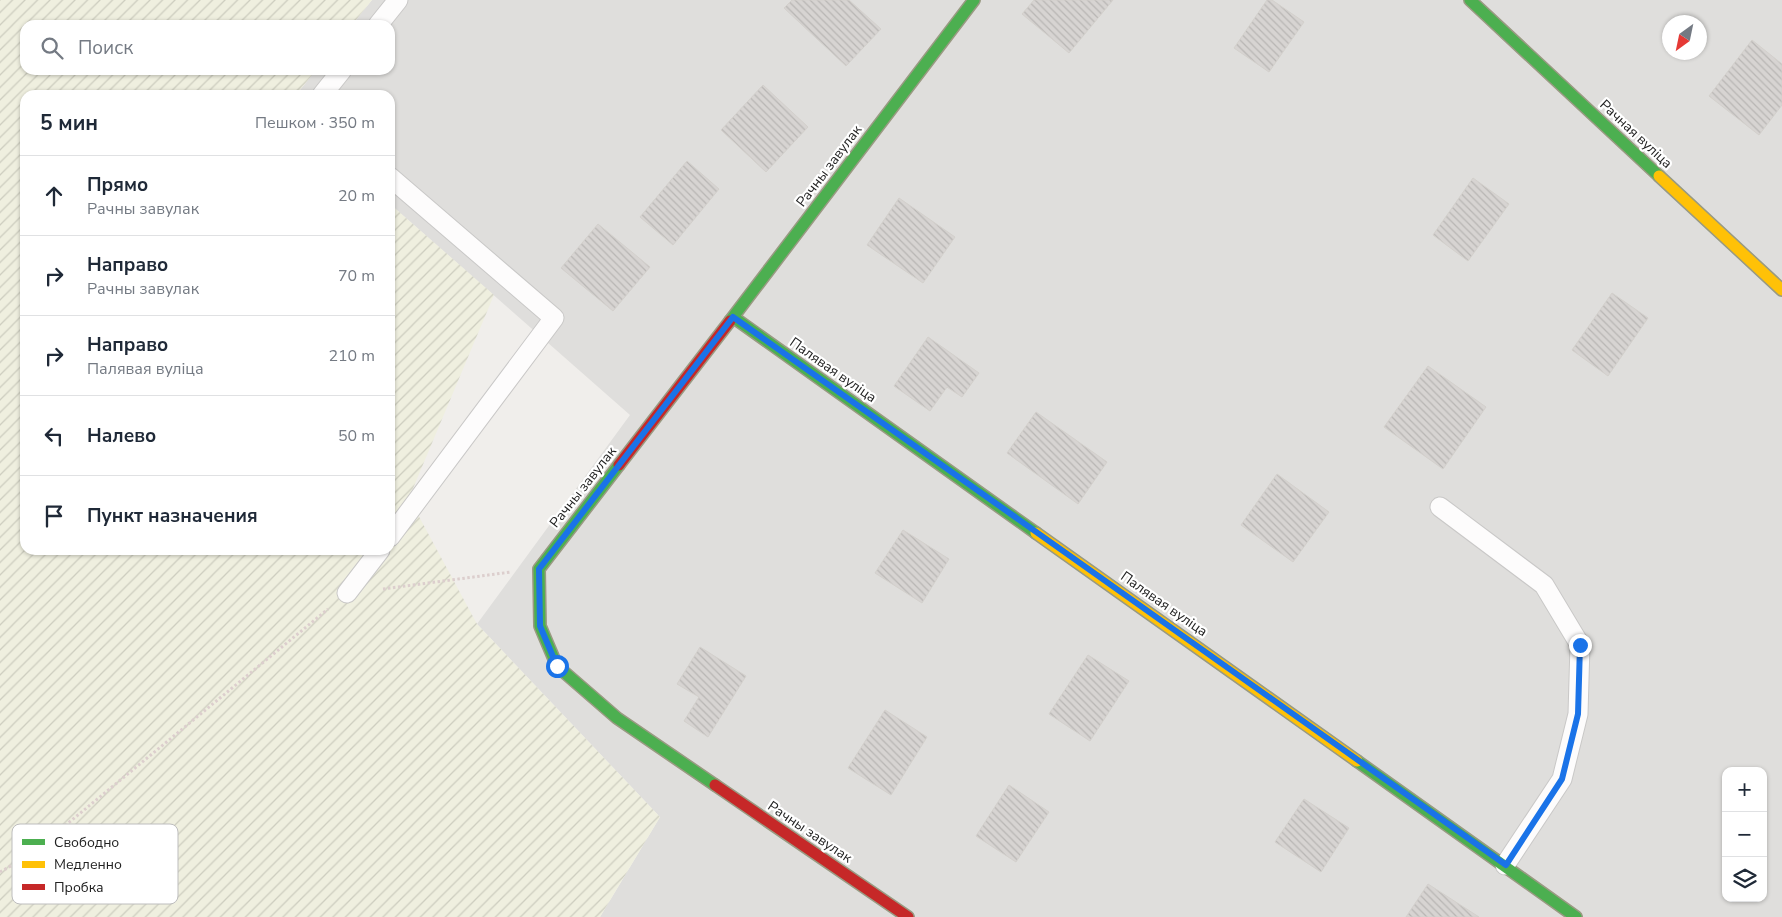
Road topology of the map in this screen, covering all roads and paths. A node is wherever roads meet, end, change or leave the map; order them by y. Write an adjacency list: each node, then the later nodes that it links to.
1 (398, 0): 4 (lane)
2 (974, 0): 9 (street, Рачны завулак)
3 (1470, 0): 8 (street, Рачная вуліца)
4 (382, 20)
5 (338, 75): 6 (lane)
6 (326, 90)
7 (395, 181): 11 (lane)
8 (1782, 290)
9 (733, 317): 13 (street, Рачны завулак); 17 (street, Палявая вуліца)
10 (1440, 507): 17 (lane)
11 (395, 530)
12 (376, 555): 14 (lane)
13 (539, 569): 14 (path); 19 (street, Рачны завулак)
14 (348, 594): 15 (path)
15 (67, 824)
16 (12, 865): 18 (path)
17 (1506, 865): 20 (street, Палявая вуліца)
18 (0, 872)
19 (908, 917)
20 (1576, 917)

